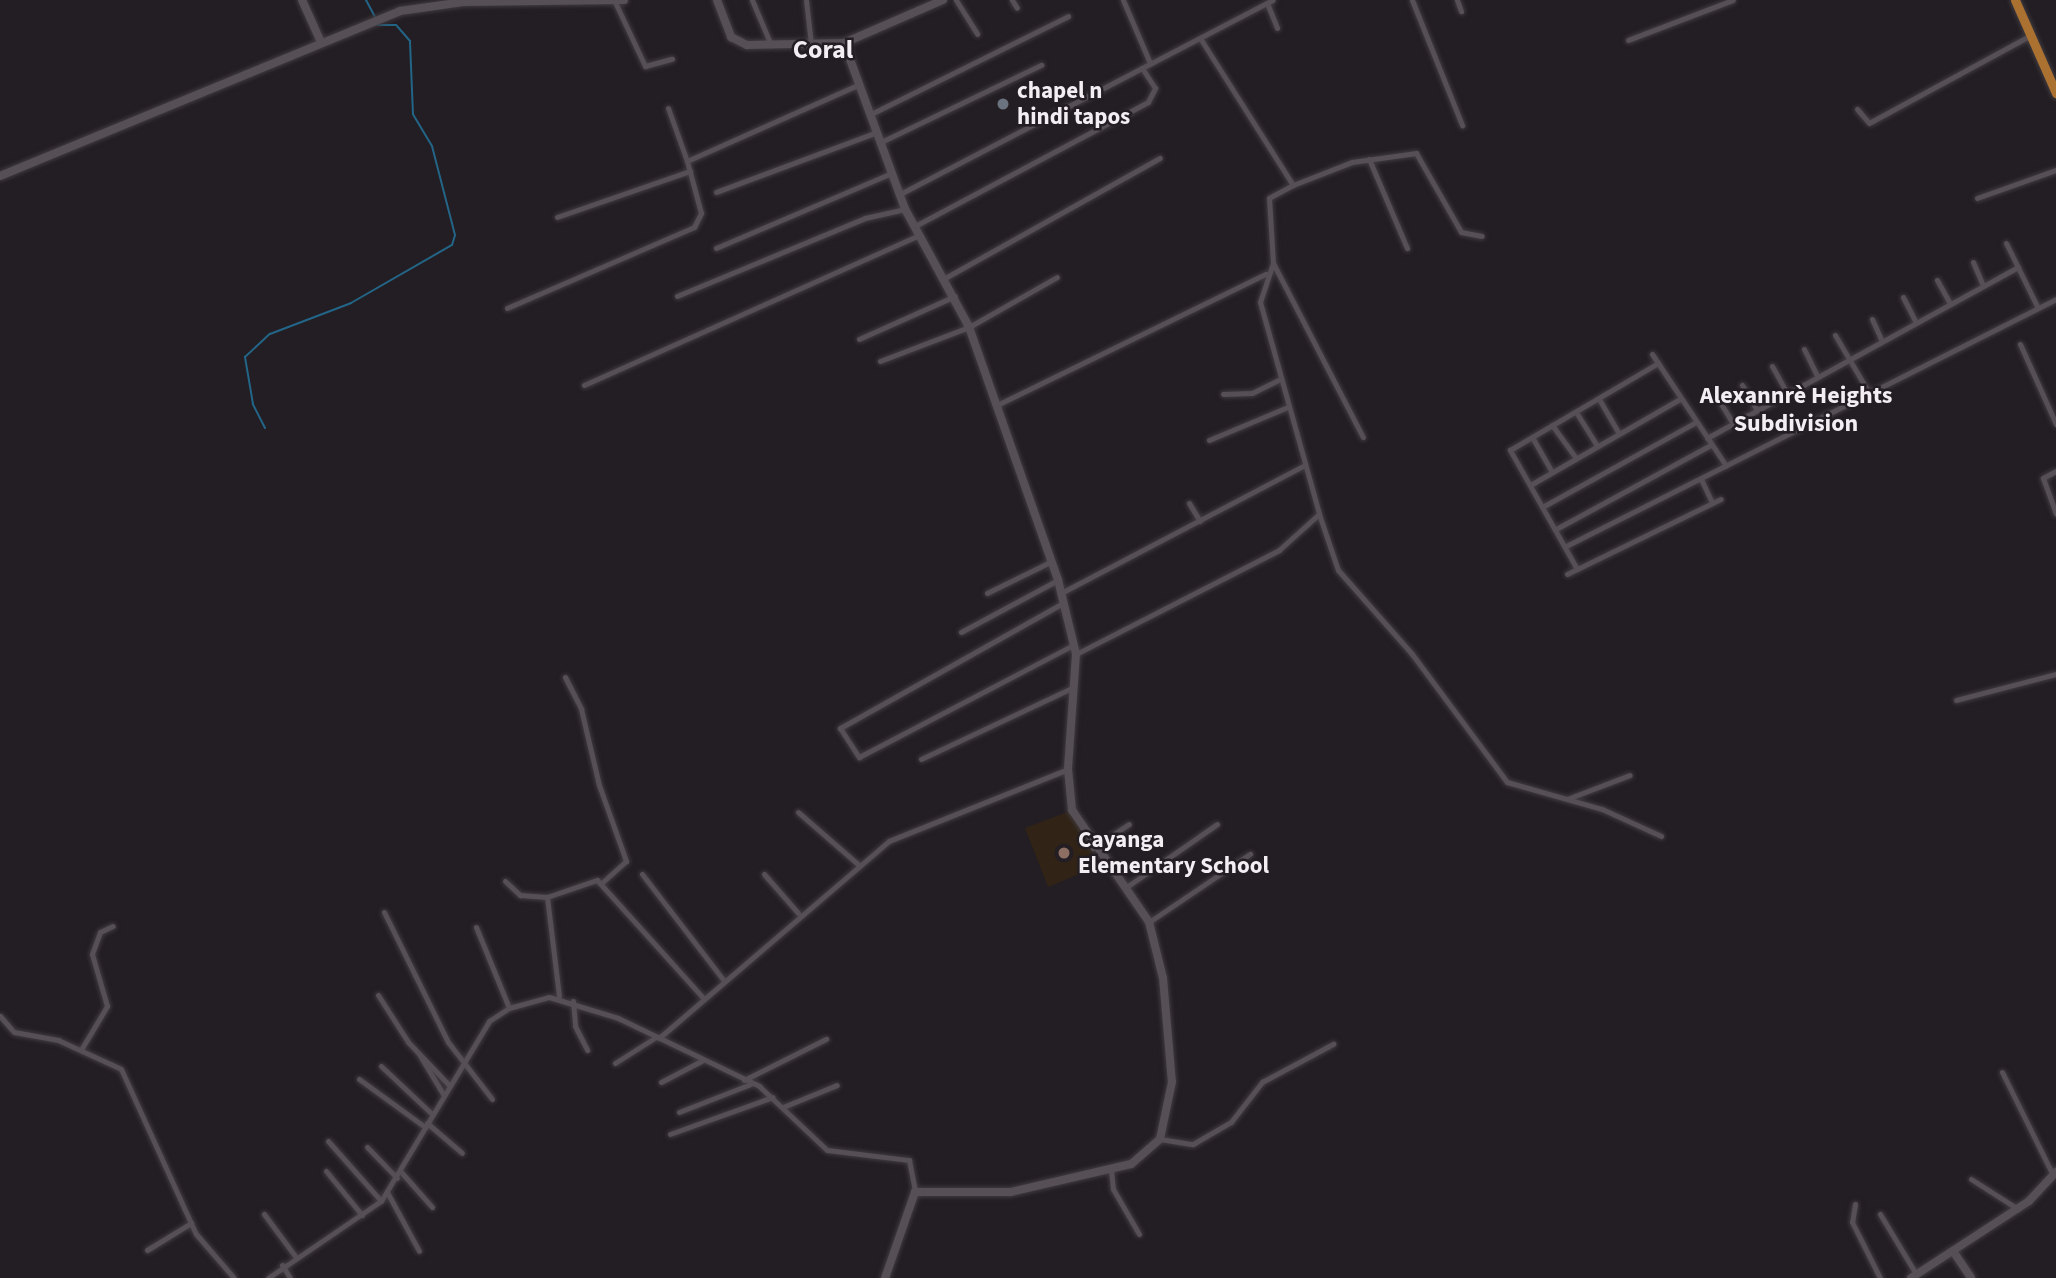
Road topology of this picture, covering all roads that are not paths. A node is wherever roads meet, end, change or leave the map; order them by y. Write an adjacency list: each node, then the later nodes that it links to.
1 (302, 0): 23 (street)
2 (717, 0): 26 (street)
3 (752, 0): 26 (street)
4 (806, 0): 25 (street)
5 (943, 0): 24 (street)
6 (956, 0): 19 (street)
7 (1012, 0): 15 (street)
8 (1123, 0): 28 (street)
9 (1412, 0): 36 (street)
10 (1457, 0): 16 (street)
11 (1733, 0): 22 (street)
12 (2015, 0): 20 (main road)
13 (619, 1): 23 (street); 27 (street)
14 (1270, 1): 18 (street); 21 (street)
15 (1017, 8)
16 (1461, 11)
17 (1068, 16): 35 (street)
18 (1277, 28)
19 (977, 34)
20 (2031, 36): 32 (main road); 34 (street)
21 (1200, 38): 28 (street); 46 (street)
22 (1628, 40)
23 (321, 42): 45 (street)
24 (844, 43): 25 (street); 31 (street)
25 (811, 44): 26 (street)
26 (771, 45)
27 (672, 59)
28 (1150, 63): 30 (street)
29 (1041, 65): 38 (street)
30 (1142, 68): 48 (street); 52 (street)
31 (860, 84): 35 (street); 41 (street)
32 (2056, 93)
33 (668, 108): 41 (street)
34 (1857, 109)
35 (871, 114): 37 (street)
36 (1462, 125)
37 (877, 131): 38 (street); 47 (street)
38 (881, 142): 44 (street)
39 (1160, 158): 63 (street)
40 (1370, 159): 46 (street); 54 (street); 57 (street)
41 (687, 161): 43 (street)
42 (2056, 170): 49 (street)
43 (690, 171): 51 (street); 71 (street)
44 (892, 173): 48 (street); 56 (street)
45 (0, 176)
46 (1293, 186): 59 (street)
47 (716, 192)
48 (900, 194): 50 (street)
49 (1978, 198)
50 (905, 209): 52 (street); 66 (street)
51 (558, 217)
52 (915, 226): 53 (street)
53 (920, 235): 63 (street); 88 (street)
54 (1482, 236)
55 (2006, 243): 60 (street)
56 (716, 248)
57 (1407, 248)
58 (1973, 262): 65 (street)
59 (1273, 263): 61 (street); 106 (street)
60 (2018, 267): 65 (street); 72 (street)
61 (1266, 274): 87 (street); 96 (street)
62 (1057, 277): 75 (street)
63 (945, 278): 67 (street)
64 (1937, 280): 70 (street)
65 (1983, 285): 70 (street)
66 (677, 296)
67 (955, 296): 75 (street); 77 (street)
68 (1903, 297): 74 (street)
69 (2056, 299): 72 (street)
70 (1950, 303): 74 (street)
71 (507, 308)
72 (2038, 308): 91 (street)
73 (1872, 318): 78 (street)
74 (1915, 321): 78 (street)
75 (969, 327): 83 (street); 96 (street)
76 (1835, 335): 82 (street)
77 (859, 339)
78 (1881, 339): 82 (street)
79 (2020, 344): 102 (street)
80 (1804, 349): 86 (street)
81 (1652, 354): 84 (street)
82 (1848, 356): 86 (street); 91 (street)
83 (880, 362)
84 (1658, 363): 94 (street); 95 (street)
85 (1773, 366): 90 (street)
86 (1816, 374): 90 (street)
87 (1279, 380): 92 (street); 97 (street)
88 (584, 385)
89 (1742, 385): 98 (street)
90 (1786, 391): 98 (street)
91 (1869, 393): 113 (street)
92 (1223, 394)
93 (1717, 397): 101 (street)
94 (1599, 399): 99 (street); 104 (street)
95 (1680, 399): 100 (street); 104 (street)
96 (999, 404): 127 (street)
97 (1288, 407): 108 (street); 112 (street)
98 (1756, 408): 101 (street)
99 (1576, 412): 103 (street); 110 (street)
100 (1696, 422): 107 (street); 121 (street)
101 (1732, 422): 107 (street)
102 (2056, 424)
103 (1552, 425): 105 (street); 111 (street)
104 (1619, 433): 110 (street)
105 (1532, 437): 115 (street); 117 (street)
106 (1363, 438)
107 (1707, 438): 109 (street)
108 (1209, 440)
109 (1711, 445): 113 (street); 125 (street)
110 (1597, 446): 111 (street)
111 (1576, 458): 115 (street)
112 (1303, 466): 122 (street); 124 (street)
113 (1726, 466): 116 (street)
114 (2056, 471): 123 (street)
115 (1552, 472): 117 (street)
116 (1701, 479): 120 (street); 126 (street)
117 (1532, 484): 121 (street)
118 (1721, 499): 120 (street)
119 (1189, 503): 124 (street)
120 (1712, 503): 128 (street)
121 (1544, 506): 125 (street)
122 (1319, 514): 135 (street); 143 (street)
123 (2056, 514)
124 (1199, 521): 132 (street)
125 (1556, 529): 126 (street)
126 (1566, 546): 128 (street)
127 (1052, 561): 130 (street); 131 (street)
128 (1577, 569): 129 (street)
129 (1567, 574)
130 (1058, 580): 132 (street); 134 (street)
131 (986, 593)
132 (1060, 593): 133 (street)
133 (1062, 603): 135 (street); 135 (street)
134 (961, 632)
135 (1074, 649): 138 (street)
136 (2056, 674): 139 (street)
137 (565, 677): 154 (street)
138 (1077, 686): 140 (street); 141 (street)
139 (1956, 700)
140 (921, 758)
141 (1068, 769): 148 (street); 150 (street)
142 (1630, 775): 143 (street)
143 (1567, 799): 147 (street)
144 (798, 813): 150 (street)
145 (1129, 824): 148 (street)
146 (1217, 824): 155 (street)
147 (1661, 836)
148 (1093, 848): 155 (street)
149 (1250, 854): 159 (street)
150 (859, 865): 158 (street)
151 (642, 874): 162 (street)
152 (764, 874): 158 (street)
153 (505, 881): 156 (street)
154 (603, 882): 156 (street); 165 (street)
155 (1125, 888): 159 (street)
156 (547, 897): 164 (street)
157 (384, 912): 175 (street)
158 (798, 914): 162 (street)
159 (1149, 922): 194 (street)
160 (113, 926): 172 (street)
161 (476, 927): 167 (street)
162 (724, 981): 165 (street)
163 (378, 995): 174 (street)
164 (559, 996): 166 (street); 167 (street)
165 (704, 999): 169 (street)
166 (573, 1001): 169 (street); 173 (street)
167 (509, 1008): 175 (street)
168 (0, 1016): 172 (street)
169 (657, 1037): 176 (street); 177 (street)
170 (826, 1039): 181 (street)
171 (1333, 1044): 194 (street)
172 (82, 1048): 212 (street)
173 (587, 1050)
174 (419, 1054): 184 (street); 186 (street)
175 (463, 1057): 184 (street); 188 (street)
176 (703, 1060): 181 (street); 182 (street)
177 (615, 1063)
178 (381, 1066): 191 (street)
179 (2002, 1072): 200 (street)
180 (359, 1079): 192 (street)
181 (744, 1080): 183 (street)
182 (661, 1082)
183 (752, 1083): 187 (street); 190 (street)
184 (448, 1084): 186 (street)
185 (837, 1085): 189 (street)
186 (443, 1094): 191 (street)
187 (773, 1097): 189 (street); 193 (street)
188 (492, 1099)
189 (783, 1107): 204 (street)
190 (679, 1112)
191 (432, 1114): 192 (street)
192 (426, 1125): 197 (street); 201 (street)
193 (670, 1133)
194 (1160, 1139): 198 (street)
195 (328, 1141): 205 (street)
196 (367, 1147): 201 (street)
197 (462, 1153)
198 (1111, 1170): 204 (street); 213 (street)
199 (326, 1171): 211 (street)
200 (2054, 1174): 208 (street)
201 (399, 1175): 203 (street); 207 (street)
202 (1971, 1179): 208 (street)
203 (387, 1192): 205 (street); 215 (street)
204 (915, 1192): 224 (street)
205 (381, 1200): 211 (street)
206 (1855, 1205): 225 (street)
207 (432, 1207)
208 (2018, 1209): 216 (street)
209 (264, 1214): 217 (street)
210 (1880, 1214): 220 (street)
211 (362, 1215): 217 (street)
212 (191, 1223): 214 (street); 219 (street)
213 (1139, 1234)
214 (147, 1250)
215 (419, 1251)
216 (1953, 1251): 220 (street); 226 (street)
217 (295, 1256): 218 (street)
218 (282, 1265): 222 (street); 223 (street)
219 (232, 1276): 221 (street)
220 (1914, 1276)
221 (223, 1278)
222 (268, 1278)
223 (290, 1278)
224 (885, 1278)
225 (1880, 1278)
226 (1971, 1278)

